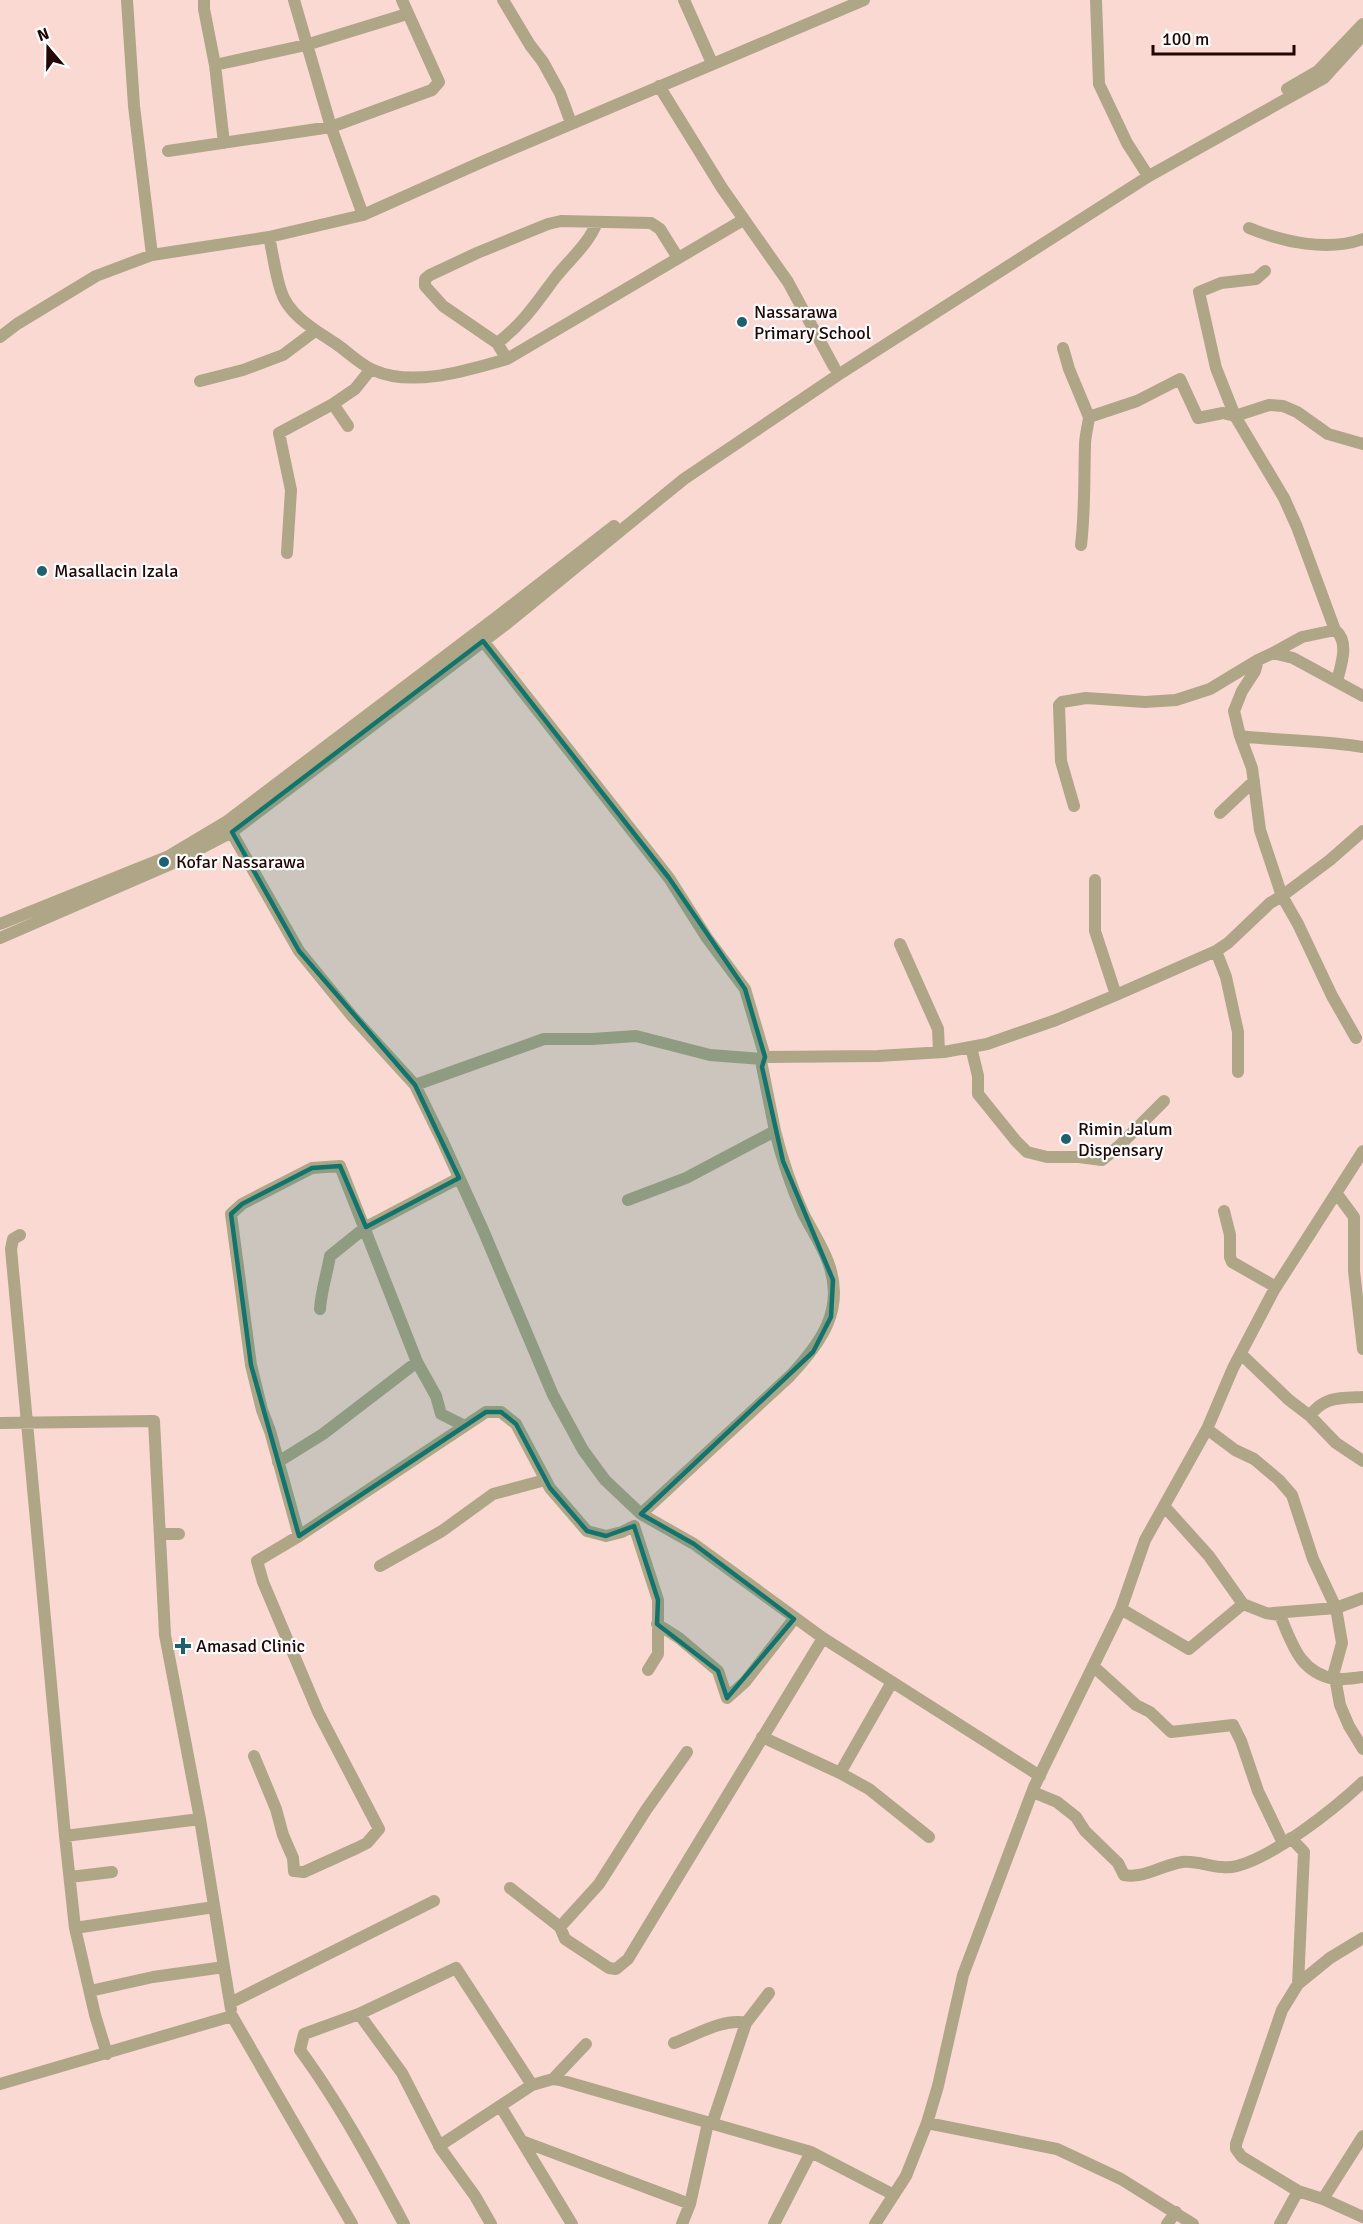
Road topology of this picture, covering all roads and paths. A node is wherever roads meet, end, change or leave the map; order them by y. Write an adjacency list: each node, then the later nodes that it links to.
1 (127, 0): 27 (street)
2 (204, 0): 14 (street)
3 (294, 0): 12 (street)
4 (402, 0): 9 (street)
5 (503, 0): 16 (street)
6 (684, 0): 13 (street)
7 (864, 0): 13 (street)
8 (1096, 0): 20 (street)
9 (407, 14): 12 (street); 17 (street)
10 (1363, 24): 20 (street)
11 (1363, 35): 46 (street)
12 (306, 45): 14 (street); 17 (street)
13 (712, 63): 15 (street)
14 (215, 65): 18 (street)
15 (659, 86): 16 (street); 22 (street)
16 (572, 123): 21 (street)
17 (331, 127): 18 (street); 21 (street)
18 (224, 143): 19 (street)
19 (168, 151)
20 (1145, 171): 35 (street)
21 (363, 215): 25 (street)
22 (743, 220): 28 (street); 35 (street)
23 (597, 222): 28 (street); 32 (street); 32 (street)
24 (1249, 228): 26 (street)
25 (269, 237): 27 (street); 30 (street)
26 (1363, 239)
27 (152, 255): 31 (street)
28 (678, 258): 34 (street)
29 (1265, 271): 39 (street)
30 (315, 331): 36 (street); 37 (street)
31 (0, 337)
32 (497, 343): 34 (street)
33 (1063, 348): 40 (street)
34 (507, 358): 36 (street)
35 (834, 368): 46 (street)
36 (371, 369): 38 (street)
37 (200, 381)
38 (333, 404): 41 (street); 44 (street)
39 (1235, 416): 40 (street); 42 (street); 45 (street)
40 (1089, 417): 43 (street)
41 (348, 426)
42 (1363, 444)
43 (1081, 545)
44 (287, 553)
45 (1335, 630): 47 (street); 49 (street)
46 (480, 637): 56 (street); 68 (street)
47 (1273, 653): 48 (street); 49 (street)
48 (1258, 660): 51 (street); 54 (street)
49 (1337, 681): 50 (street)
50 (1363, 696)
51 (1240, 736): 52 (street); 53 (street)
52 (1363, 747)
53 (1254, 781): 55 (street); 59 (street)
54 (1074, 806)
55 (1220, 813)
56 (229, 827): 60 (street); 61 (street); 70 (street)
57 (1363, 831): 59 (street)
58 (1095, 880): 64 (street)
59 (1282, 896): 63 (street); 65 (street)
60 (0, 924)
61 (0, 938)
62 (900, 944): 67 (street)
63 (1216, 951): 64 (street); 69 (street)
64 (1116, 995): 66 (street)
65 (1356, 1038)
66 (971, 1047): 67 (street); 71 (street)
67 (939, 1052): 68 (street)
68 (763, 1058): 70 (street); 72 (street)
69 (1238, 1072)
70 (415, 1085): 74 (street)
71 (1164, 1101)
72 (775, 1131): 76 (street); 95 (street)
73 (1363, 1151): 75 (street)
74 (459, 1178): 78 (street); 95 (street)
75 (1337, 1194): 80 (street); 82 (street)
76 (628, 1200)
77 (1224, 1211): 80 (street)
78 (366, 1227): 81 (street); 84 (street); 92 (street)
79 (20, 1235): 87 (street)
80 (1276, 1287): 83 (street)
81 (320, 1309)
82 (1363, 1348)
83 (1241, 1354): 86 (street); 90 (street)
84 (417, 1362): 89 (street); 92 (street)
85 (1363, 1397): 86 (street)
86 (1310, 1416): 91 (street)
87 (28, 1421): 88 (street); 96 (street); 122 (street)
88 (0, 1423)
89 (465, 1426): 93 (street); 98 (street)
90 (1207, 1429): 94 (street); 102 (street)
91 (1363, 1461)
92 (278, 1462): 98 (street)
93 (545, 1480): 99 (street); 106 (street)
94 (1164, 1506): 101 (street); 103 (street)
95 (641, 1514): 105 (street)
96 (160, 1534): 97 (street); 121 (street)
97 (179, 1534)
98 (299, 1536): 116 (street)
99 (380, 1566)
100 (1363, 1598): 102 (street)
101 (1243, 1604): 103 (street); 104 (street)
102 (1336, 1608): 104 (street); 111 (street)
103 (1121, 1609): 108 (street)
104 (1266, 1613): 111 (street)
105 (794, 1618): 106 (street); 107 (street)
106 (657, 1624): 109 (street)
107 (823, 1638): 112 (street); 113 (street)
108 (1094, 1666): 118 (street); 124 (street)
109 (648, 1670)
110 (1363, 1677): 111 (street)
111 (1335, 1679): 114 (street)
112 (892, 1682): 117 (street); 118 (street)
113 (762, 1737): 117 (street); 130 (street)
114 (1363, 1749)
115 (687, 1752): 130 (street)
116 (254, 1756)
117 (840, 1773): 123 (street)
118 (1040, 1776): 120 (street)
119 (1363, 1782): 124 (street)
120 (1033, 1792): 124 (street); 148 (street)
121 (200, 1819): 122 (street); 129 (street)
122 (65, 1836): 126 (street)
123 (929, 1837)
124 (1287, 1840): 134 (street)
125 (112, 1872): 126 (street)
126 (70, 1877): 131 (street)
127 (510, 1888): 130 (street)
128 (434, 1901): 137 (street)
129 (214, 1907): 131 (street); 133 (street)
130 (560, 1927)
131 (75, 1928): 135 (street)
132 (1363, 1938): 134 (street)
133 (224, 1967): 135 (street); 137 (street)
134 (1298, 1984): 153 (street)
135 (90, 1991): 142 (street)
136 (769, 1993): 139 (street)
137 (231, 2010): 142 (street); 159 (street)
138 (359, 2014): 145 (street); 151 (street); 160 (street)
139 (746, 2024): 140 (street); 147 (street)
140 (674, 2043)
141 (586, 2044): 143 (street)
142 (107, 2054): 144 (street)
143 (553, 2079): 145 (street); 147 (street)
144 (0, 2084)
145 (532, 2085): 146 (street)
146 (501, 2107): 150 (street); 151 (street)
147 (710, 2123): 152 (street); 156 (street)
148 (927, 2123): 154 (street); 157 (street)
149 (1363, 2136): 155 (street)
150 (522, 2141): 156 (street); 162 (street)
151 (439, 2146): 161 (street)
152 (811, 2152): 154 (street); 164 (street)
153 (1298, 2190): 155 (street); 168 (street)
154 (894, 2195): 165 (street)
155 (1323, 2199): 158 (street)
156 (690, 2204): 163 (street)
157 (1176, 2212): 166 (street); 167 (street)
158 (1363, 2217)
159 (352, 2224)
160 (404, 2224)
161 (490, 2224)
162 (572, 2224)
163 (682, 2224)
164 (774, 2224)
165 (875, 2224)
166 (1167, 2224)
167 (1193, 2224)
168 (1280, 2224)

